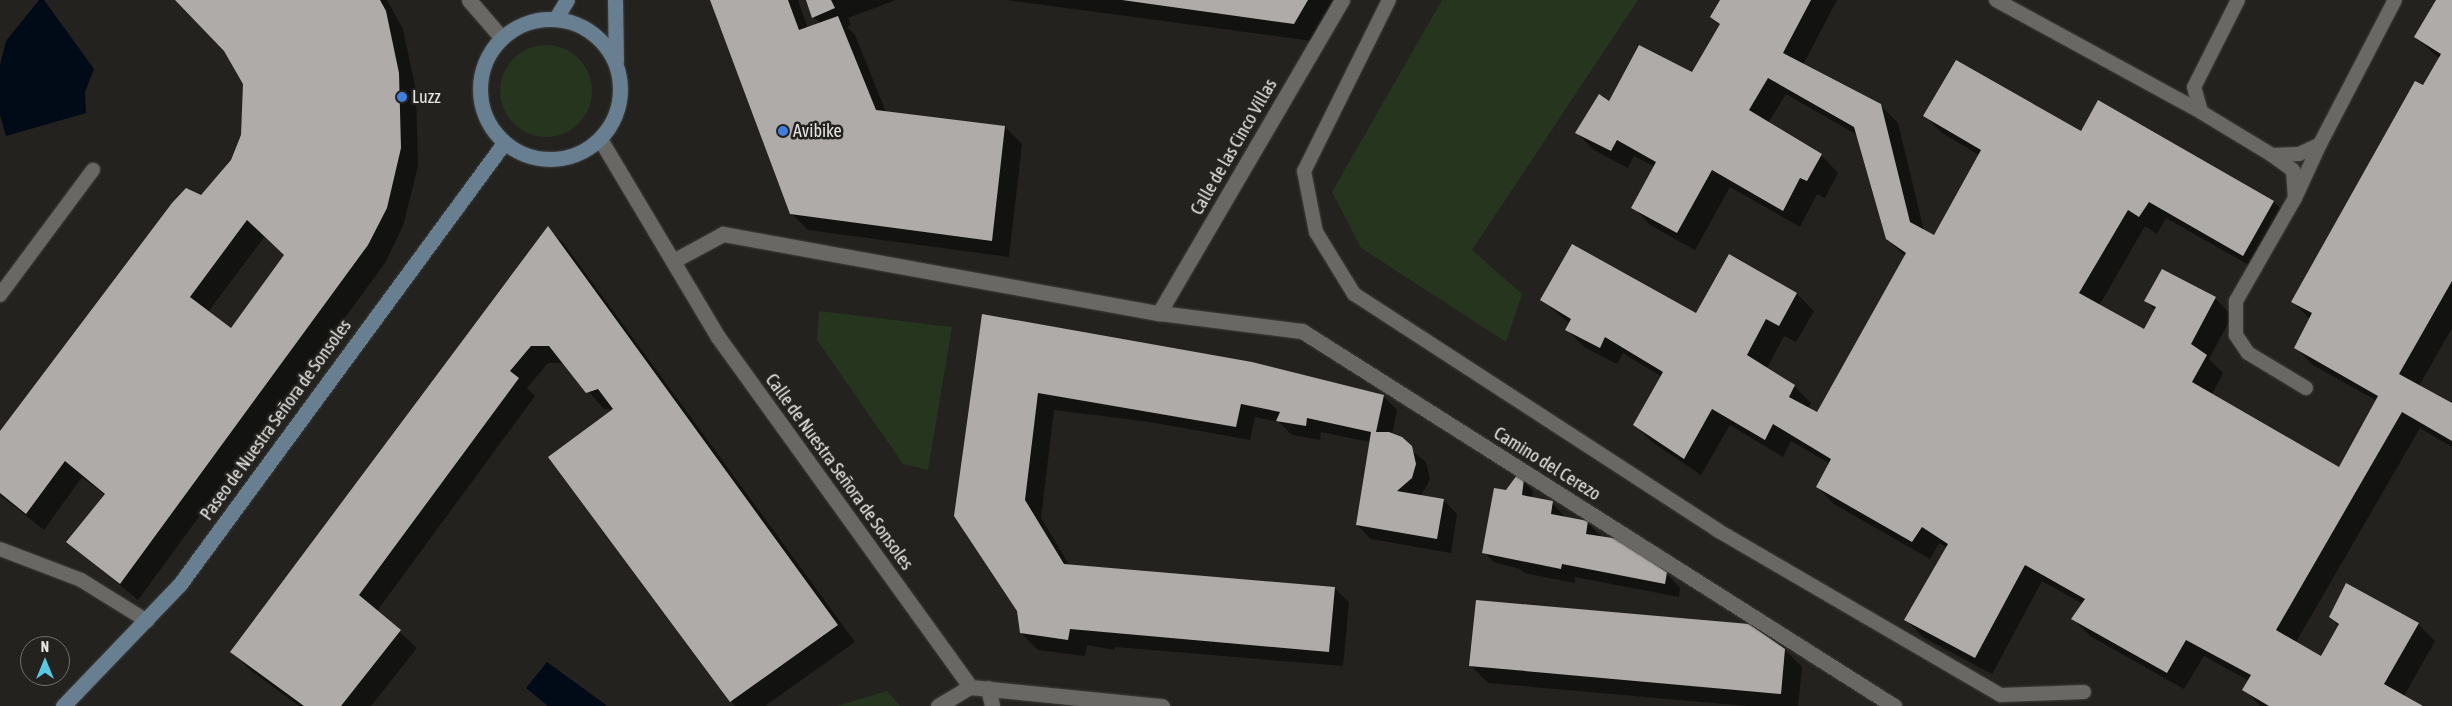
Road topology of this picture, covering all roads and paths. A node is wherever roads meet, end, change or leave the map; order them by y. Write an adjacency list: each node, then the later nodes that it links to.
1 (469, 0): 10 (street)
2 (567, 0): 9 (street)
3 (614, 0): 11 (street)
4 (1342, 0): 21 (street, Calle de las Cinco Villas)
5 (1389, 0): 27 (lane)
6 (1996, 0): 12 (lane)
7 (2238, 0): 12 (lane)
8 (2395, 0): 15 (lane)
9 (556, 18): 10 (street); 11 (street)
10 (501, 37): 14 (street)
11 (616, 65): 13 (street)
12 (2201, 112): 16 (lane)
13 (600, 139): 14 (street); 19 (street, Calle de Nuestra Señora de Sonsoles)
14 (504, 143): 24 (street, Paseo de Nuestra Señora de Sonsoles)
15 (2320, 144): 16 (lane); 18 (lane)
16 (2272, 155): 18 (lane)
17 (93, 170): 20 (lane)
18 (2295, 198): 22 (lane)
19 (673, 261): 21 (street); 25 (street, Calle de Nuestra Señora de Sonsoles)
20 (0, 296)
21 (1159, 313): 28 (street, Camino del Cerezo)
22 (2306, 388)
23 (0, 549): 24 (lane)
24 (147, 621): 29 (street, Paseo de Nuestra Señora de Sonsoles)
25 (970, 686): 26 (street); 30 (street)
26 (988, 688): 31 (street); 32 (street)
27 (2084, 692)
28 (1889, 705)
29 (63, 706)
30 (938, 706)
31 (992, 706)
32 (1162, 706)

